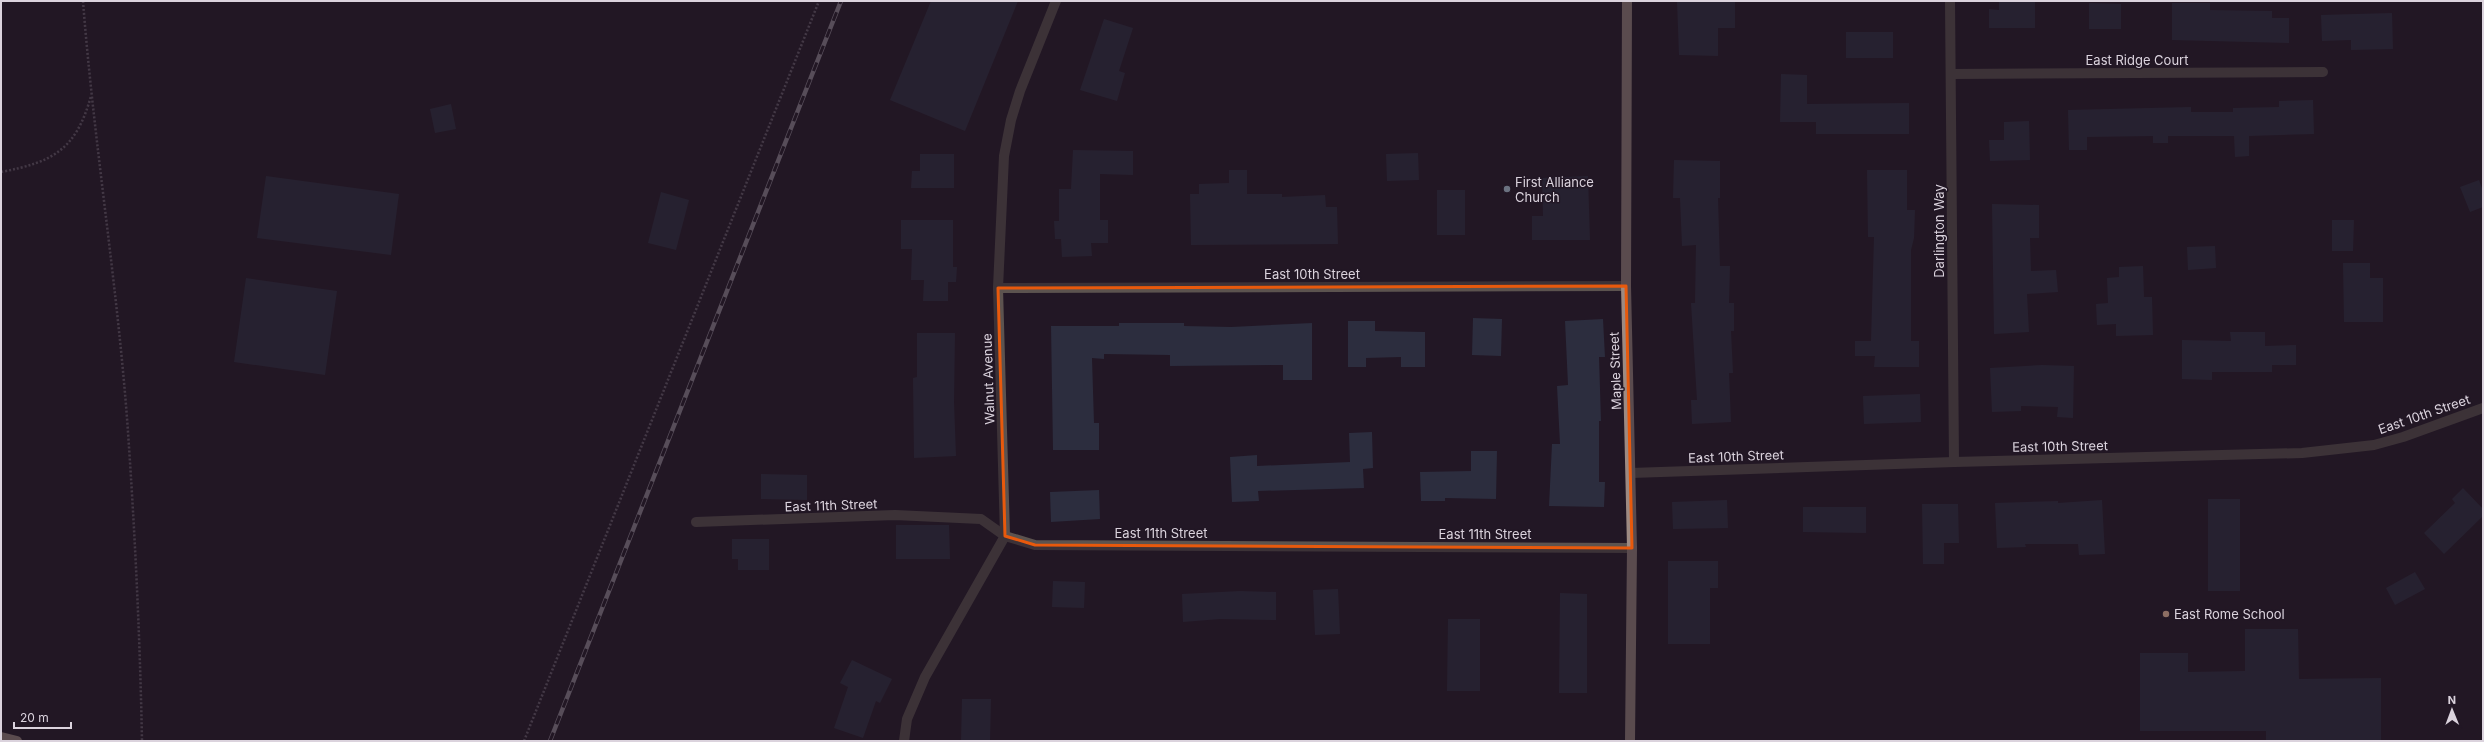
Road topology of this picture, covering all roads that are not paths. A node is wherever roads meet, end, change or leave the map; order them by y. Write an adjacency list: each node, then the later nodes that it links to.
1 (1056, 1): 7 (street, Walnut Avenue)
2 (1627, 1): 6 (main road, Maple Street)
3 (1950, 1): 5 (street, Darlington Way)
4 (2323, 72): 5 (street, East Ridge Court)
5 (1951, 74): 9 (street, Darlington Way)
6 (1626, 286): 7 (street, East 10th Street); 10 (main road, Maple Street)
7 (998, 288): 12 (street, Walnut Avenue)
8 (2483, 408): 9 (street, East 10th Street)
9 (1954, 462): 10 (street, East 10th Street)
10 (1631, 473): 13 (main road, Maple Street)
11 (696, 522): 12 (street, East 11th Street)
12 (1005, 536): 13 (street, East 11th Street); 16 (street)
13 (1632, 548): 17 (main road, Maple Street)
14 (1, 737): 15 (main road)
15 (17, 741)
16 (904, 741)
17 (1630, 741)

